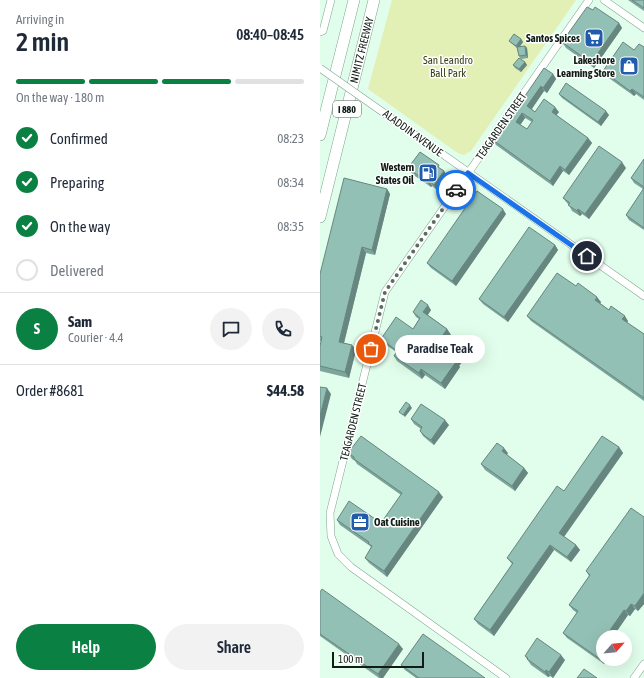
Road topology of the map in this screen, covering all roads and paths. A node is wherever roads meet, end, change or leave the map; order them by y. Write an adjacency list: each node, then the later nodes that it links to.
1 (331, 0): 7 (street)
2 (354, 0): 9 (highway, NIMITZ FREEWAY / I 880)
3 (374, 0): 11 (highway, NIMITZ FREEWAY / I 880)
4 (589, 0): 10 (street, TEAGARDEN STREET)
5 (604, 0): 6 (street)
6 (644, 28)
7 (320, 32)
8 (320, 68): 10 (street, ALADDIN AVENUE, bridge)
9 (320, 135)
10 (468, 173): 12 (street, ALADDIN AVENUE); 14 (street, TEAGARDEN STREET)
11 (320, 217)
12 (644, 296)
13 (644, 664): 15 (street)
14 (506, 678)
15 (634, 678)

